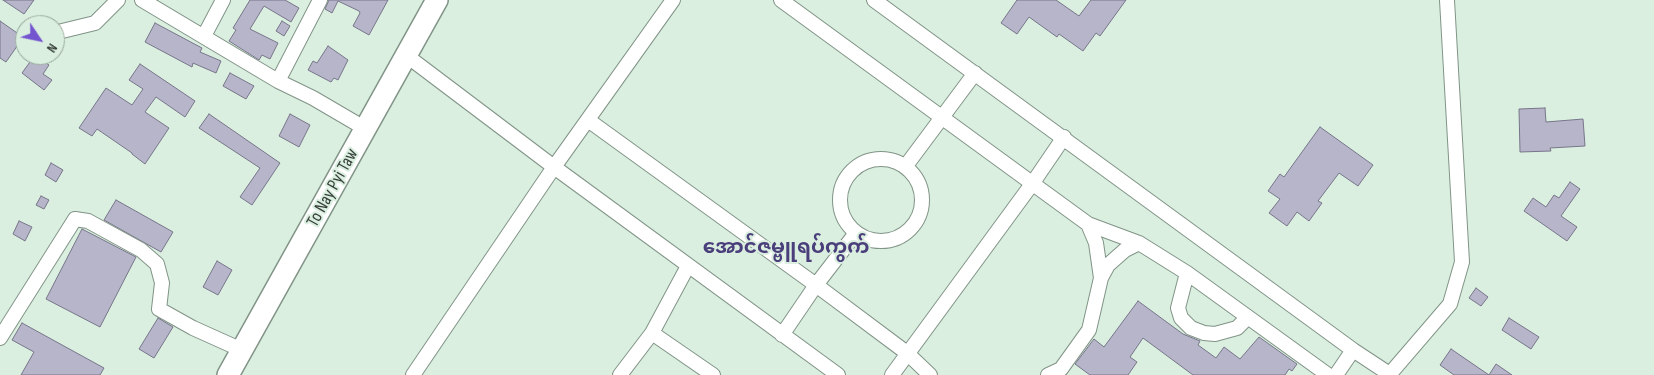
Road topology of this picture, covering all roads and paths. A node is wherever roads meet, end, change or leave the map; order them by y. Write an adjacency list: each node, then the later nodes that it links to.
1 (118, 0): 10 (street)
2 (142, 0): 11 (street)
3 (223, 0): 11 (street)
4 (320, 0): 14 (street)
5 (437, 0): 12 (main road, To Nay Pyi Taw)
6 (673, 0): 16 (street)
7 (781, 0): 15 (street)
8 (874, 0): 13 (street)
9 (1447, 0): 46 (street)
10 (65, 30)
11 (204, 36): 14 (street)
12 (406, 56): 17 (main road, To Nay Pyi Taw); 20 (street)
13 (975, 72): 15 (street); 18 (street)
14 (278, 81): 17 (street)
15 (942, 118): 19 (street); 21 (street)
16 (588, 120): 20 (street); 28 (street)
17 (366, 129): 33 (main road, To Nay Pyi Taw)
18 (1064, 137): 21 (street); 34 (street)
19 (905, 166): 23 (street); 23 (street)
20 (554, 168): 25 (street); 37 (street)
21 (1032, 184): 22 (street); 35 (street)
22 (1088, 224): 24 (street); 27 (street)
23 (856, 233): 28 (street)
24 (1140, 243): 26 (street); 27 (street)
25 (688, 266): 30 (street); 31 (street)
26 (1187, 273): 29 (street); 29 (street)
27 (1101, 278): 43 (street)
28 (816, 285): 31 (street); 35 (street)
29 (1248, 318): 44 (street)
30 (652, 333): 38 (street); 39 (street)
31 (782, 335): 40 (street)
32 (0, 338): 33 (street)
33 (242, 350): 36 (main road, To Nay Pyi Taw)
34 (1353, 350): 45 (street); 46 (street)
35 (907, 353): 41 (street); 42 (street)
36 (228, 375)
37 (414, 375)
38 (620, 375)
39 (713, 375)
40 (838, 375)
41 (892, 375)
42 (930, 375)
43 (1048, 375)
44 (1328, 375)
45 (1336, 375)
46 (1390, 375)

